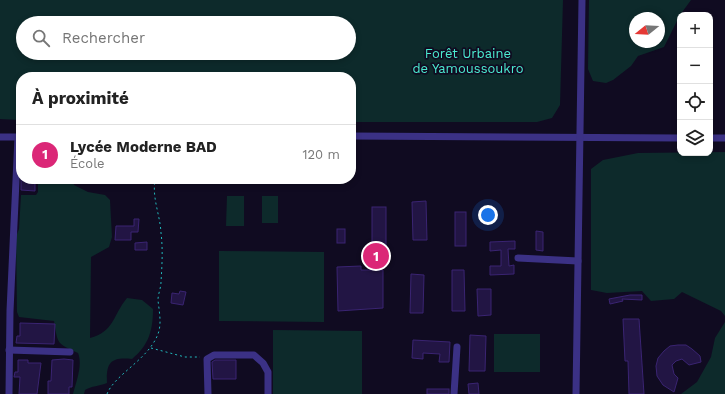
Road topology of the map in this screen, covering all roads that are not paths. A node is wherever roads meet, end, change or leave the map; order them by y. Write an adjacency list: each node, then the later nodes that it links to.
1 (582, 0): 5 (street)
2 (356, 136): 5 (street)
3 (0, 137): 4 (street)
4 (16, 137)
5 (580, 137): 6 (street); 11 (street)
6 (677, 138)
7 (713, 138): 8 (street)
8 (725, 138)
9 (17, 184): 13 (street)
10 (518, 258): 11 (street)
11 (578, 261): 19 (street)
12 (457, 347): 18 (street)
13 (10, 350): 14 (street); 15 (street)
14 (70, 352)
15 (9, 394)
16 (208, 394): 17 (street)
17 (268, 394)
18 (454, 394)
19 (576, 394)

